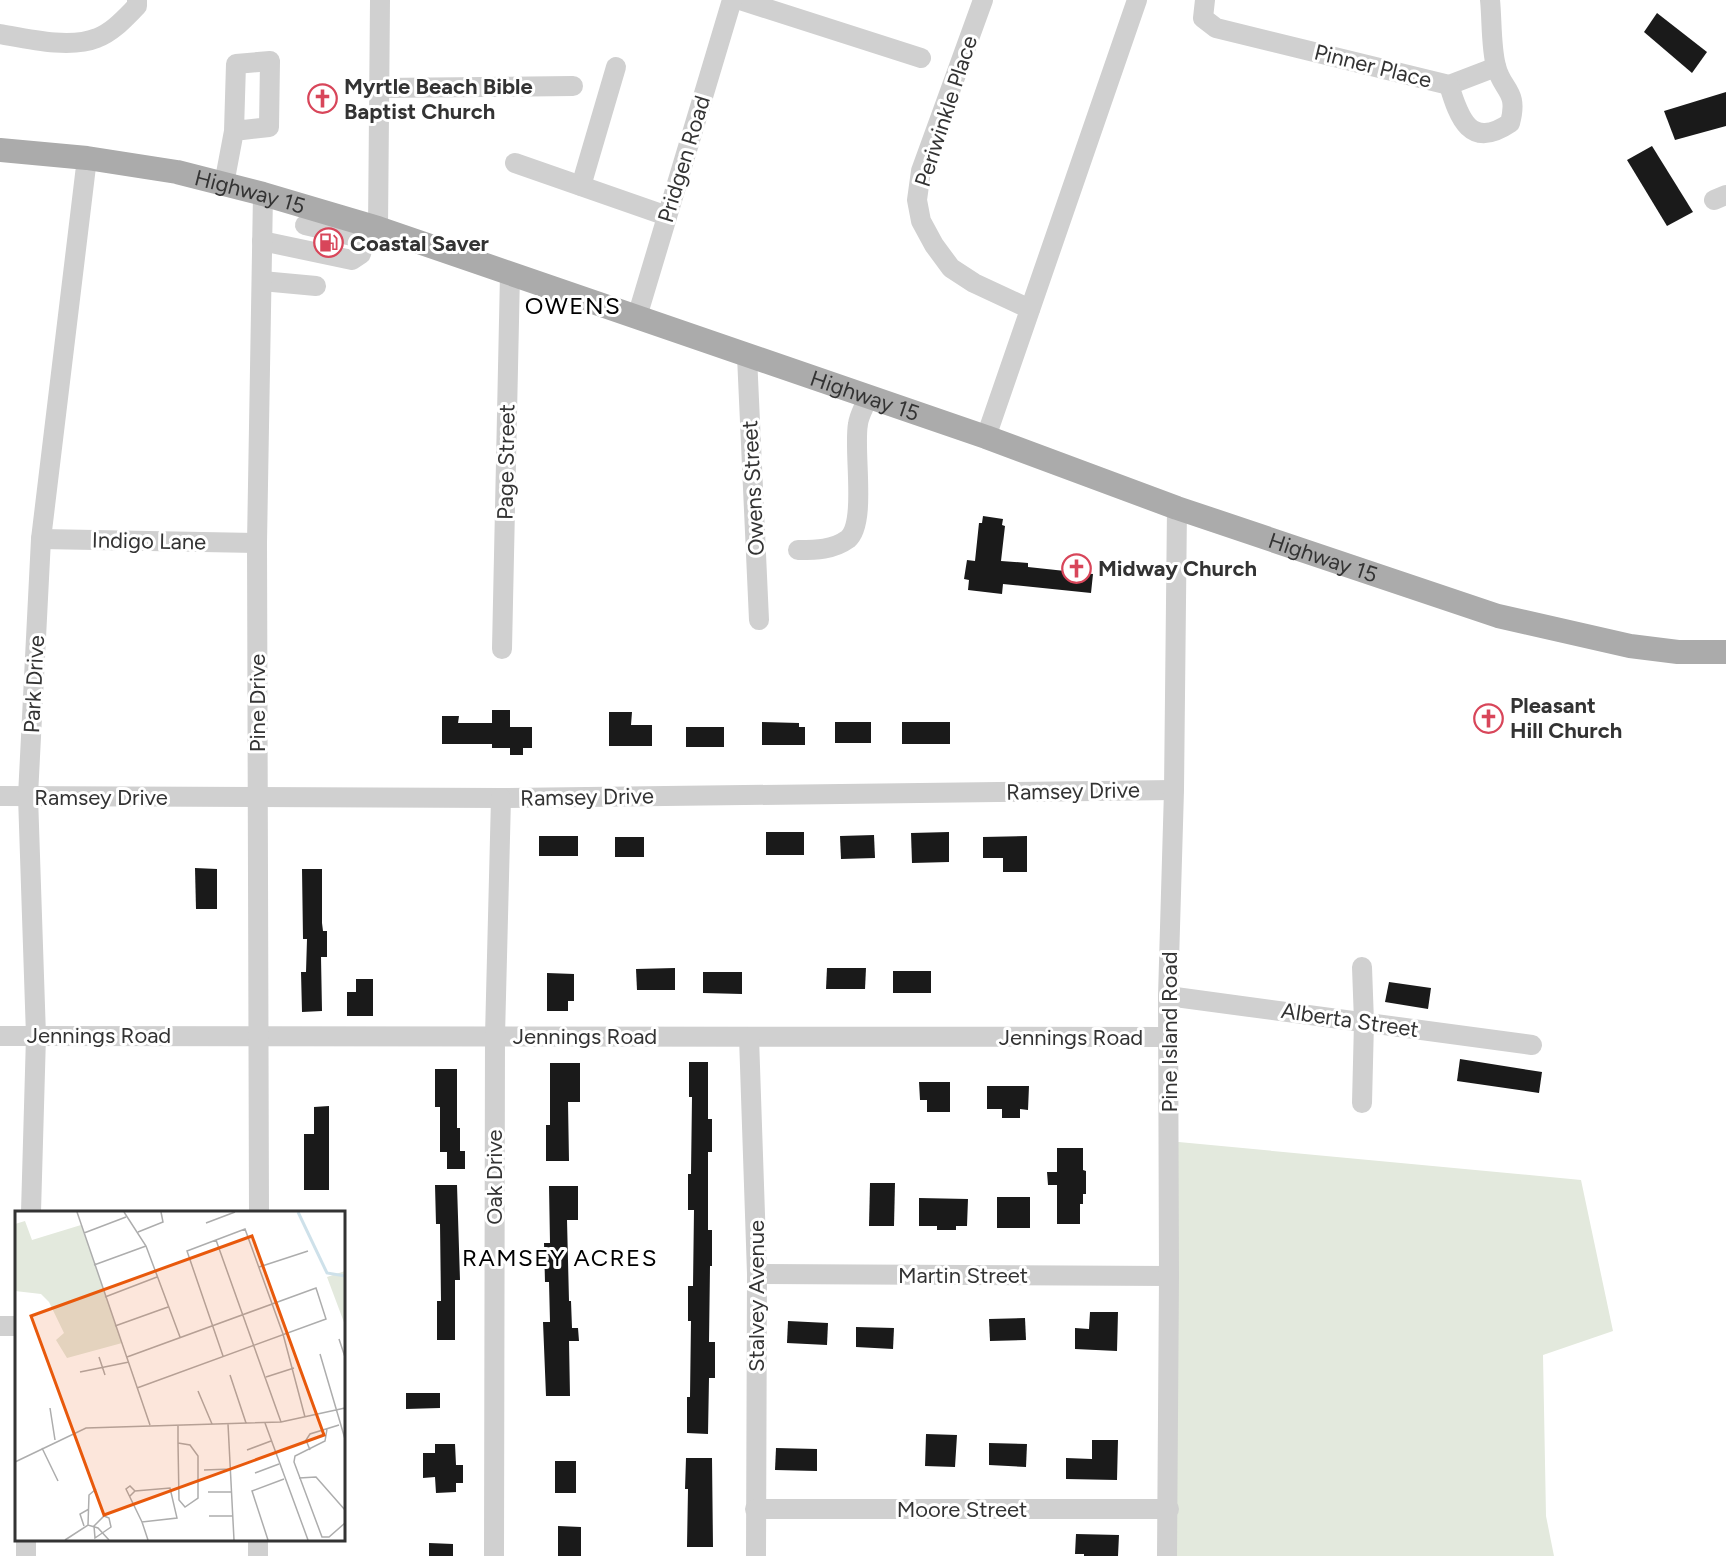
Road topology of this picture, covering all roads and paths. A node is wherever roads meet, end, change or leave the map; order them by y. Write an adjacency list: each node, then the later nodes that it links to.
1 (136, 0): 9 (street)
2 (380, 0): 15 (street)
3 (732, 0): 24 (street, Pridgen Road)
4 (740, 0): 10 (street)
5 (983, 0): 31 (street, Periwinkle Place)
6 (1137, 0): 31 (street)
7 (1205, 0): 13 (street, Pinner Place)
8 (1490, 0): 12 (street)
9 (0, 34)
10 (921, 58)
11 (616, 67): 21 (street)
12 (1496, 67): 13 (street, Pinner Place); 13 (street)
13 (1449, 85)
14 (573, 86): 15 (street)
15 (379, 88): 25 (street)
16 (234, 131): 20 (street)
17 (0, 150): 18 (main road, Highway 15)
18 (87, 158): 20 (main road, Highway 15); 37 (street, Park Drive)
19 (515, 163): 21 (street)
20 (224, 184): 22 (main road, Highway 15)
21 (581, 186): 24 (street)
22 (263, 194): 23 (main road, Highway 15); 26 (street, Pine Drive)
23 (306, 216): 25 (main road, Highway 15); 27 (street)
24 (667, 216): 32 (street, Pridgen Road)
25 (370, 231): 27 (street); 28 (main road, Highway 15)
26 (262, 241): 27 (street); 29 (street, Pine Drive)
27 (302, 250)
28 (510, 274): 32 (main road, Highway 15); 41 (street, Page Street)
29 (262, 281): 30 (street); 38 (street, Pine Drive)
30 (316, 286)
31 (1030, 309): 35 (street)
32 (637, 317): 33 (main road, Highway 15)
33 (747, 356): 34 (main road, Highway 15); 40 (street, Owens Street)
34 (868, 397): 35 (main road, Highway 15); 39 (street)
35 (986, 437): 36 (main road, Highway 15)
36 (1177, 508): 42 (main road, Highway 15); 43 (street, Pine Island Road)
37 (41, 539): 38 (street, Indigo Lane); 45 (street, Park Drive)
38 (257, 543): 46 (street, Pine Drive)
39 (798, 550)
40 (759, 620)
41 (502, 649)
42 (1726, 652)
43 (1174, 790): 47 (street, Ramsey Drive); 49 (street, Pine Island Road)
44 (0, 796): 45 (street, Ramsey Drive)
45 (28, 796): 46 (street, Ramsey Drive); 53 (street, Park Drive)
46 (256, 797): 47 (street, Ramsey Drive); 51 (street, Pine Drive)
47 (501, 798): 54 (street, Oak Drive)
48 (1362, 967): 50 (street)
49 (1168, 996): 50 (street, Alberta Street); 56 (street, Pine Island Road)
50 (1364, 1022): 57 (street, Alberta Street); 58 (street)
51 (259, 1035): 53 (street, Jennings Road); 54 (street, Jennings Road); 60 (street, Pine Drive)
52 (0, 1036): 53 (street, Jennings Road)
53 (36, 1036): 59 (street, Park Drive)
54 (495, 1036): 55 (street, Jennings Road); 65 (street, Oak Drive)
55 (749, 1036): 56 (street, Jennings Road); 61 (street, Stalvey Avenue)
56 (1170, 1037): 62 (street, Pine Island Road)
57 (1532, 1045)
58 (1362, 1103)
59 (31, 1211)
60 (259, 1211)
61 (757, 1275): 62 (street, Martin Street); 63 (street, Stalvey Avenue)
62 (1169, 1276): 64 (street, Pine Island Road)
63 (755, 1509): 64 (street, Moore Street); 66 (street, Stalvey Avenue)
64 (1169, 1509): 67 (street, Pine Island Road)
65 (494, 1556)
66 (756, 1556)
67 (1167, 1556)

